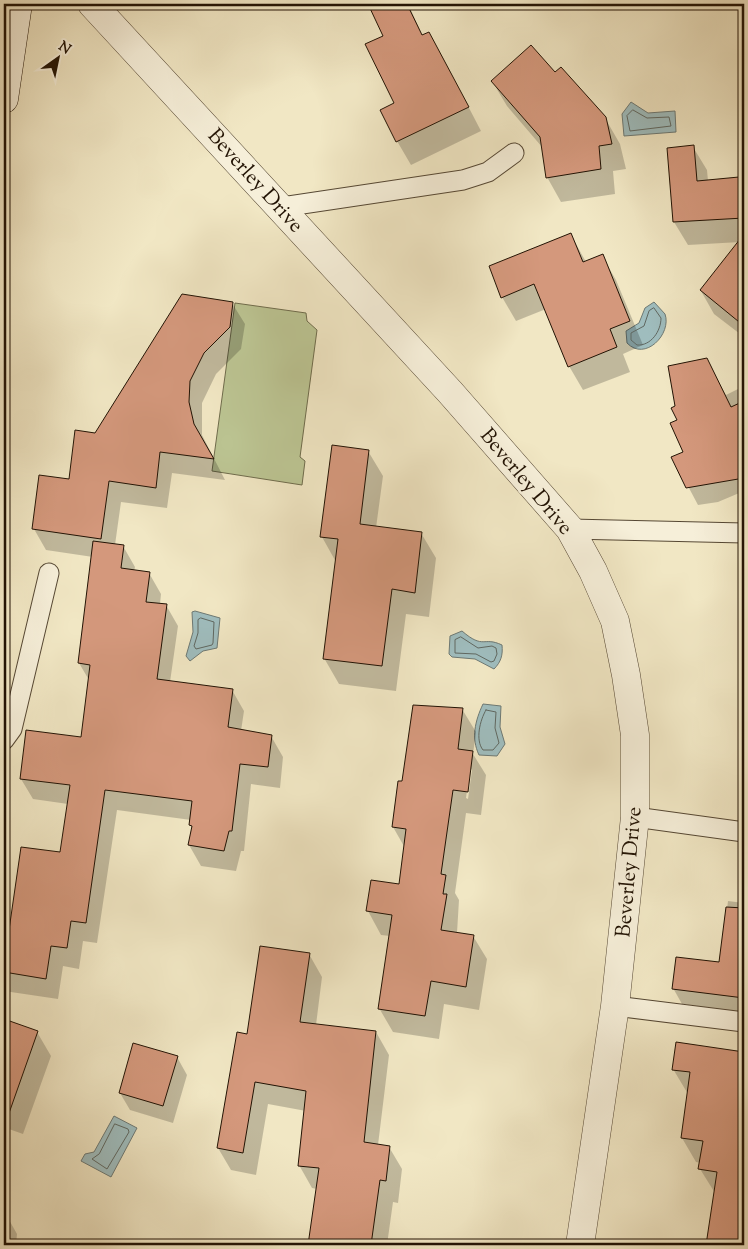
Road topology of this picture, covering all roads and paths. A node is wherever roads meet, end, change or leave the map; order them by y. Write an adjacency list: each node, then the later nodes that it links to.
1 (18, 4): 3 (street)
2 (92, 4): 5 (street, Beverley Drive)
3 (4, 99)
4 (514, 153): 5 (lane)
5 (282, 207): 6 (street, Beverley Drive)
6 (570, 529): 7 (lane); 10 (street, Beverley Drive)
7 (744, 533)
8 (49, 573): 9 (lane)
9 (4, 740)
10 (635, 817): 11 (lane); 12 (street, Beverley Drive)
11 (744, 832)
12 (615, 1006): 13 (lane); 14 (street, Beverley Drive)
13 (744, 1022)
14 (580, 1245)

